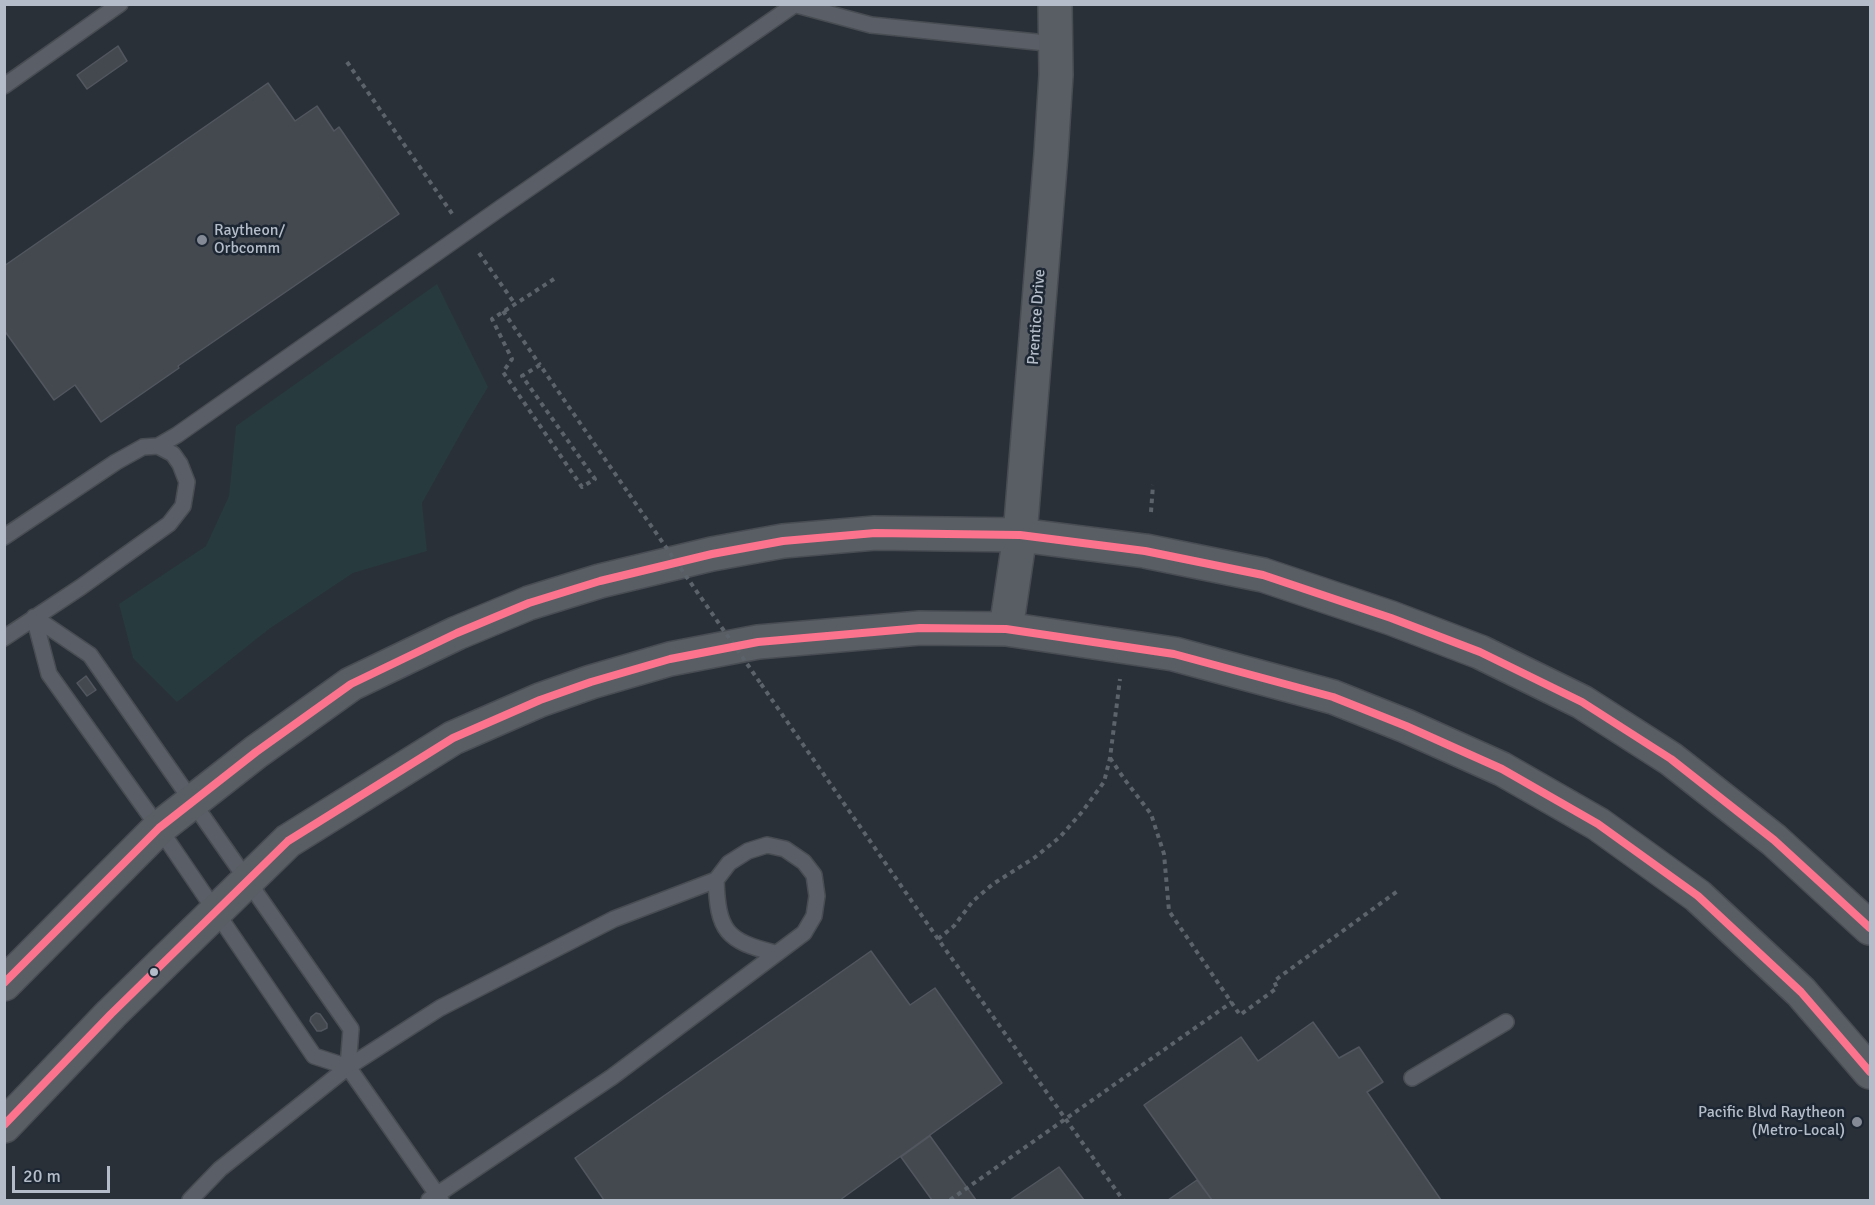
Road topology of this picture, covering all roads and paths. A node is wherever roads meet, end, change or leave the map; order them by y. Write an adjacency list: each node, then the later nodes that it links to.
1 (120, 4): 6 (lane)
2 (1055, 4): 4 (main road, Prentice Drive)
3 (794, 5): 4 (lane); 7 (lane)
4 (1056, 44): 15 (main road, Prentice Drive)
5 (348, 62): 7 (path)
6 (4, 86)
7 (465, 233): 9 (path); 12 (lane)
8 (554, 279): 9 (path)
9 (515, 304): 10 (path)
10 (503, 311): 11 (path); 11 (path)
11 (540, 365): 29 (path, bridge)
12 (158, 446): 16 (lane); 17 (lane)
13 (1153, 485): 14 (path)
14 (1150, 512)
15 (1020, 535): 18 (main road, Prentice Drive); 22 (main road); 28 (main road)
16 (4, 537)
17 (34, 617): 19 (lane); 22 (lane); 23 (lane)
18 (1006, 629): 25 (main road); 35 (main road)
19 (4, 638)
20 (1120, 678): 21 (path)
21 (1110, 758): 29 (path); 32 (path)
22 (192, 802): 23 (main road); 25 (lane)
23 (159, 828): 27 (lane); 31 (main road)
24 (716, 880): 30 (lane); 30 (lane); 34 (lane)
25 (247, 881): 27 (main road); 34 (lane)
26 (1399, 890): 32 (path)
27 (216, 911): 34 (lane); 38 (main road)
28 (1870, 928)
29 (938, 939): 37 (path)
30 (775, 953): 39 (lane)
31 (4, 984)
32 (1232, 1002): 37 (path)
33 (1506, 1022): 36 (lane)
34 (348, 1067): 39 (lane); 40 (lane)
35 (1870, 1072)
36 (1412, 1078)
37 (1065, 1119): 41 (path); 42 (path)
38 (4, 1126)
39 (436, 1198)
40 (190, 1200)
41 (950, 1200)
42 (1123, 1200)

